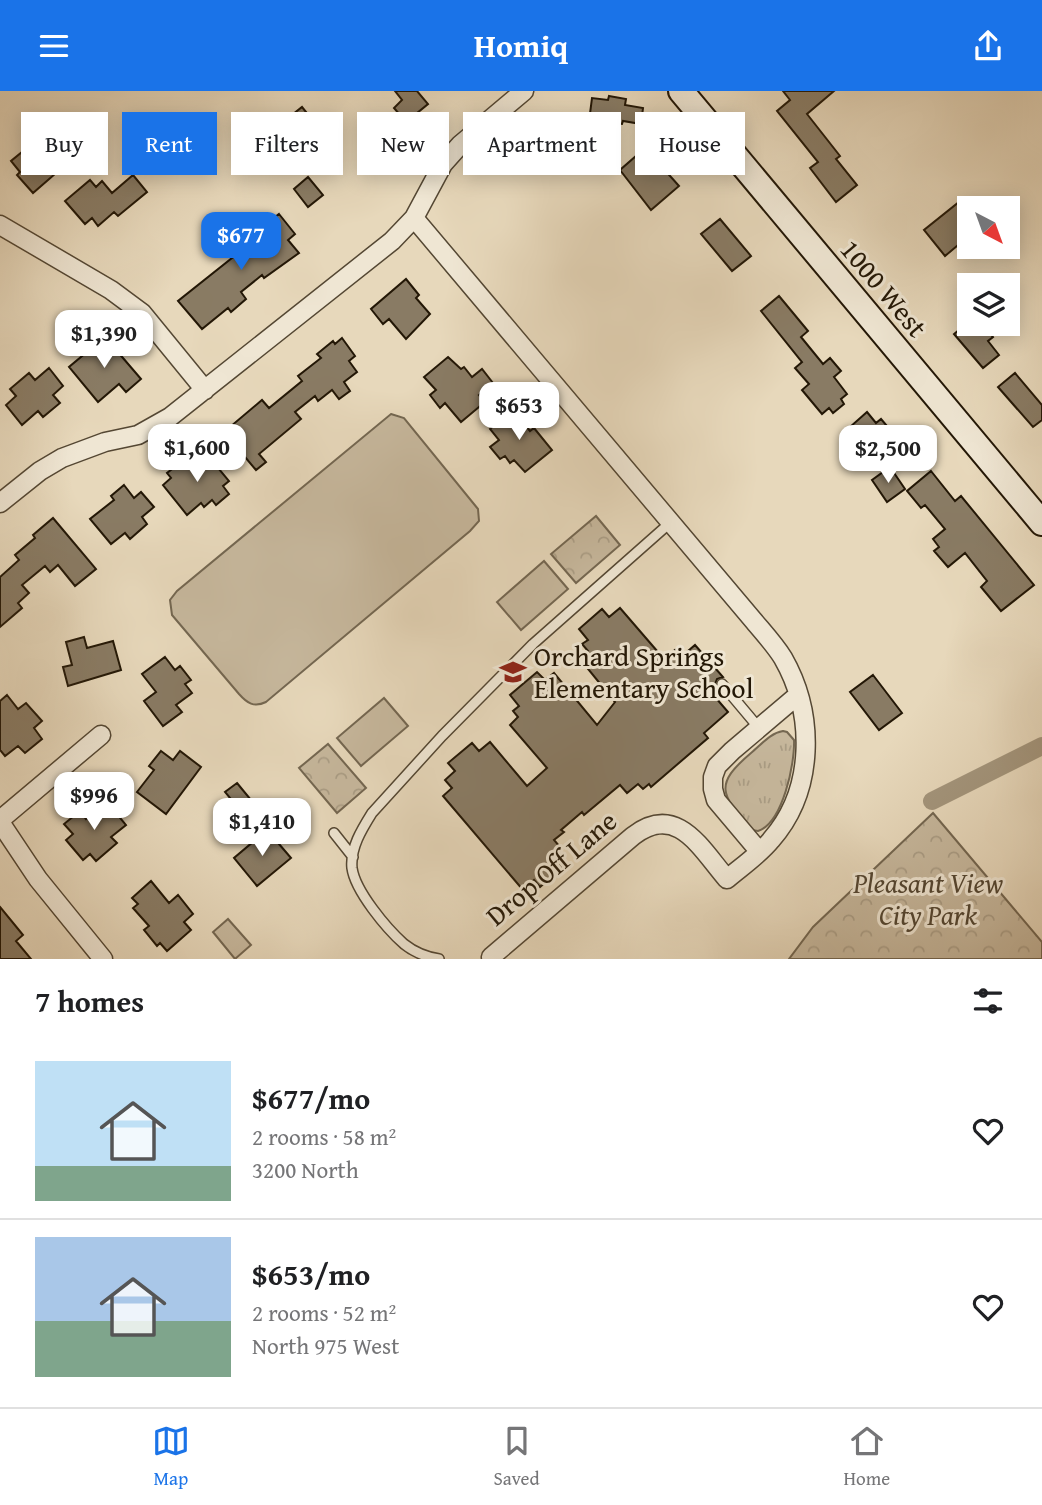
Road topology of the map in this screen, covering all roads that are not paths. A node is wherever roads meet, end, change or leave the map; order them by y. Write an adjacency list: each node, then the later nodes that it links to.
1 (524, 91): 3 (street)
2 (681, 91): 8 (street, 1000 West)
3 (414, 218): 5 (street); 7 (street)
4 (0, 225): 5 (street)
5 (205, 390): 6 (street)
6 (0, 503)
7 (671, 521): 10 (street); 16 (lane)
8 (1042, 523)
9 (722, 684): 11 (lane)
10 (798, 695): 11 (street); 15 (street)
11 (759, 728): 15 (street)
12 (101, 735): 13 (street)
13 (0, 821): 18 (street)
14 (334, 833): 16 (lane)
15 (760, 851): 17 (street)
16 (353, 857): 19 (lane)
17 (489, 958)
18 (103, 959)
19 (439, 959)

